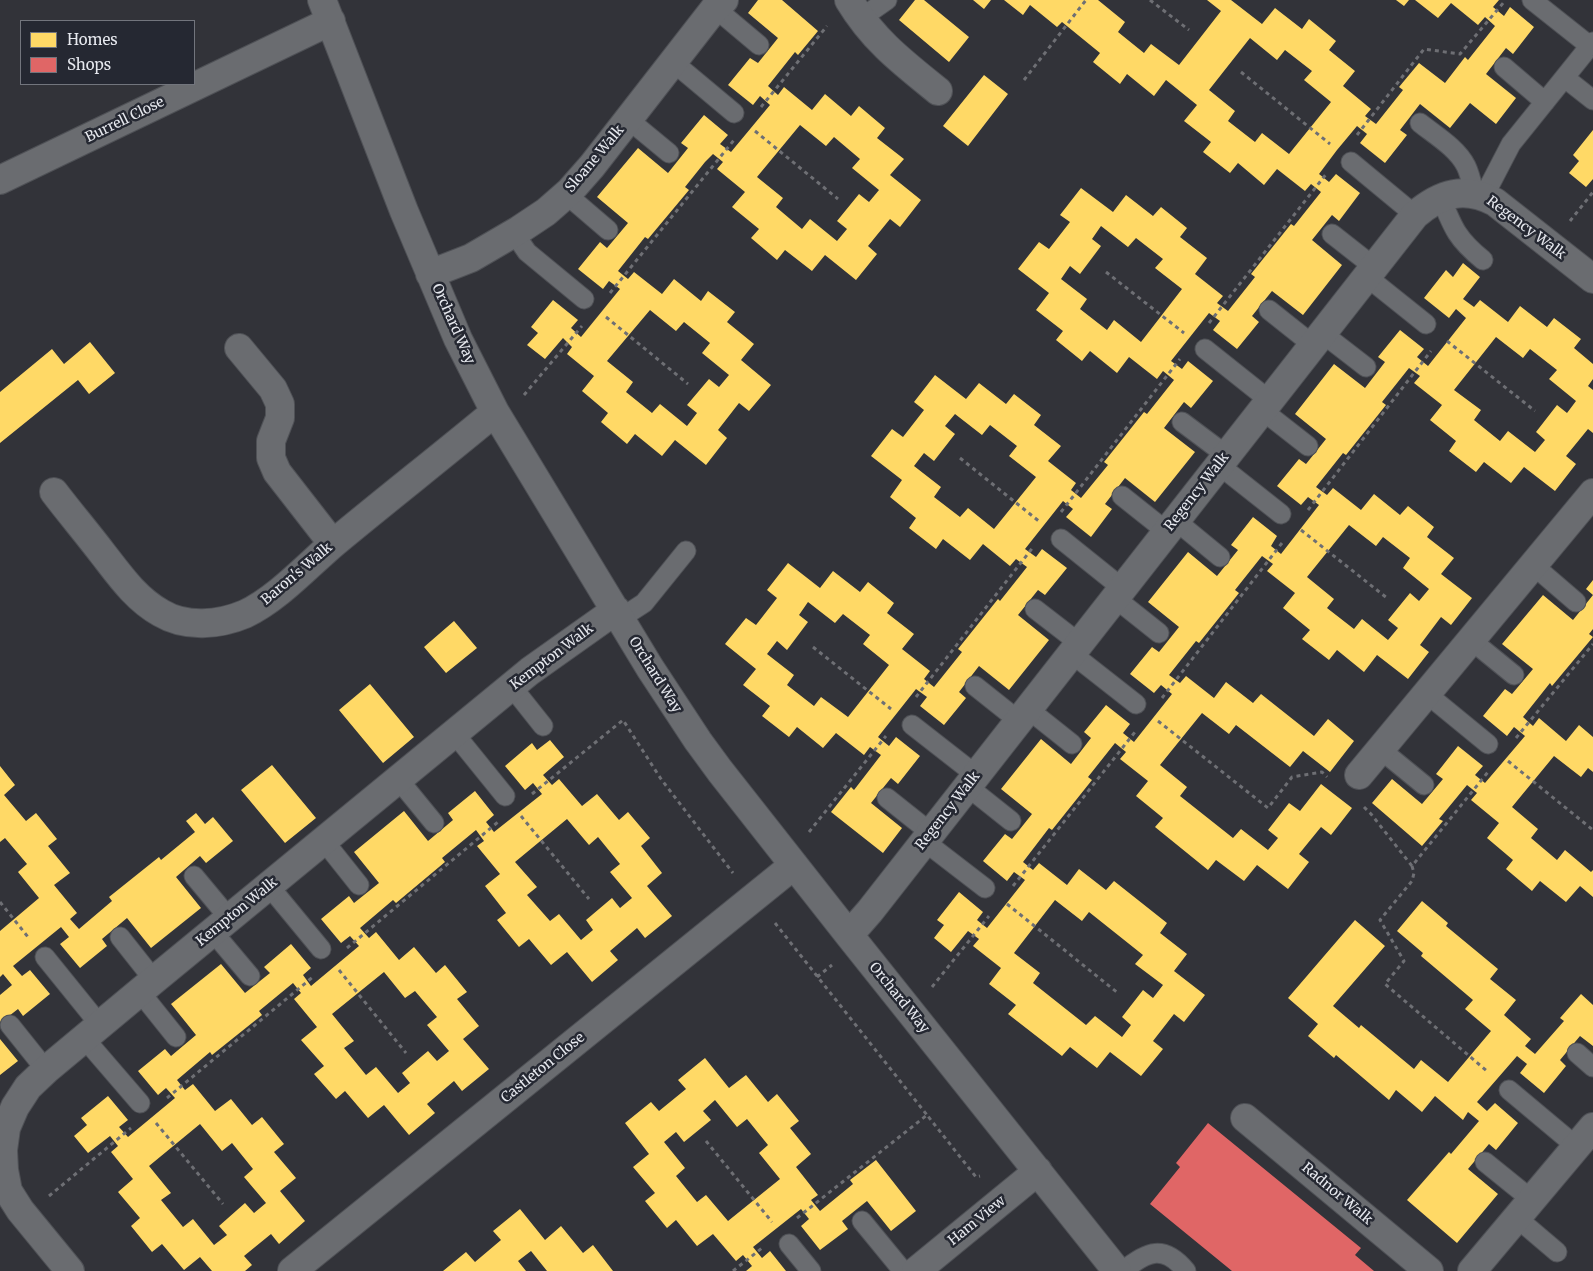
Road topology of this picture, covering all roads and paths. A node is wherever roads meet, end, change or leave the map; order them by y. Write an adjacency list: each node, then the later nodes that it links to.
1 (887, 0): 6 (lane)
2 (1086, 0): 16 (path)
3 (1150, 0): 8 (path)
4 (1532, 0): 9 (lane)
5 (719, 4): 10 (lane); 11 (street, Sloane Walk)
6 (854, 8): 18 (street); 21 (path)
7 (326, 10): 14 (street, Burrell Close); 42 (street, Orchard Way)
8 (1189, 30)
9 (1592, 44): 15 (lane)
10 (759, 45)
11 (673, 62): 22 (lane); 23 (street, Sloane Walk)
12 (1504, 67): 20 (lane)
13 (1241, 72): 26 (path)
14 (195, 78)
15 (1565, 78): 19 (lane); 20 (lane)
16 (1024, 80)
17 (182, 85): 30 (street, Burrell Close)
18 (938, 91)
19 (1593, 100)
20 (1545, 102): 32 (lane)
21 (760, 109)
22 (734, 113)
23 (629, 120): 28 (lane); 31 (street, Sloane Walk)
24 (1420, 123): 32 (lane)
25 (751, 128): 34 (path)
26 (1310, 128)
27 (737, 137): 44 (path)
28 (669, 153)
29 (1351, 162): 35 (lane)
30 (0, 180)
31 (566, 194): 36 (lane); 37 (street, Sloane Walk)
32 (1479, 195): 33 (street, Regency Walk); 43 (street, Regency Walk)
33 (1440, 198): 35 (street, Regency Walk); 39 (lane)
34 (838, 199)
35 (1415, 215): 41 (street, Regency Walk)
36 (608, 230)
37 (514, 233): 42 (street, Sloane Walk); 45 (lane)
38 (1332, 234): 41 (lane)
39 (1483, 260)
40 (1106, 272): 48 (path)
41 (1370, 272): 50 (lane); 51 (street, Regency Walk)
42 (430, 274): 60 (street, Orchard Way)
43 (1593, 279)
44 (606, 298)
45 (584, 299)
46 (1269, 310): 51 (lane)
47 (601, 313): 56 (path)
48 (1162, 315)
49 (586, 321): 57 (path)
50 (1426, 324)
51 (1317, 339): 55 (lane); 58 (street, Regency Walk)
52 (1447, 341): 59 (path)
53 (239, 348): 73 (street)
54 (1205, 350): 58 (lane)
55 (1366, 367)
56 (688, 384)
57 (521, 398)
58 (1265, 405): 62 (lane); 64 (street, Regency Walk)
59 (1535, 411)
60 (496, 412): 73 (street, Baron's Walk); 81 (street, Orchard Way)
61 (1182, 422): 64 (lane)
62 (1308, 446)
63 (960, 458): 67 (path)
64 (1222, 460): 69 (lane); 70 (street, Regency Walk)
65 (54, 492): 73 (street, Baron's Walk)
66 (1122, 496): 70 (lane)
67 (1015, 503)
68 (1589, 508): 76 (street)
69 (1281, 514)
70 (1171, 526): 75 (lane); 77 (street, Regency Walk)
71 (1300, 529): 78 (path)
72 (1060, 539): 77 (lane)
73 (333, 544)
74 (686, 551): 81 (lane)
75 (1220, 557)
76 (1532, 565): 79 (lane); 83 (street)
77 (1119, 593): 82 (lane); 86 (street, Regency Walk)
78 (1387, 598)
79 (1576, 602)
80 (1035, 609): 86 (lane)
81 (618, 614): 89 (street, Kempton Walk); 120 (street, Orchard Way)
82 (1159, 633)
83 (1471, 640): 87 (lane); 91 (street)
84 (1593, 644): 99 (path)
85 (813, 647): 90 (path)
86 (1075, 648): 92 (lane); 93 (street, Regency Walk)
87 (1514, 675)
88 (975, 686): 93 (lane)
89 (512, 687): 96 (lane); 97 (street, Kempton Walk)
90 (869, 691)
91 (1427, 694): 101 (lane); 102 (street)
92 (1136, 704)
93 (1023, 715): 100 (lane); 106 (street, Regency Walk)
94 (1153, 717): 107 (path)
95 (912, 725): 106 (lane)
96 (543, 726)
97 (454, 733): 105 (street, Kempton Walk); 109 (lane)
98 (887, 734): 116 (path)
99 (1514, 740)
100 (1072, 744)
101 (1488, 744)
102 (1380, 749): 107 (street); 108 (lane)
103 (1506, 759): 115 (path)
104 (1491, 767): 121 (path)
105 (398, 779): 114 (lane); 119 (street, Kempton Walk)
106 (971, 780): 113 (lane); 117 (street, Regency Walk)
107 (1352, 783): 121 (path)
108 (1424, 785)
109 (504, 796)
110 (526, 798): 122 (path)
111 (888, 798): 117 (lane)
112 (503, 818): 136 (path)
113 (1012, 820)
114 (434, 823)
115 (1593, 830)
116 (808, 834)
117 (928, 837): 126 (lane); 133 (street, Regency Walk)
118 (541, 840): 127 (path)
119 (324, 841): 124 (lane); 125 (street, Kempton Walk)
120 (794, 866): 133 (street, Orchard Way); 173 (street, Castleton Close)
121 (1412, 866): 150 (path)
122 (734, 875)
123 (194, 876): 132 (lane)
124 (360, 885)
125 (270, 886): 132 (street, Kempton Walk); 135 (lane)
126 (985, 888)
127 (589, 899)
128 (0, 902): 131 (path)
129 (1006, 904): 142 (path)
130 (778, 915): 154 (path)
131 (14, 919)
132 (221, 925): 139 (lane); 140 (street, Kempton Walk)
133 (848, 935): 162 (street, Orchard Way)
134 (120, 937): 140 (lane)
135 (321, 949)
136 (343, 951)
137 (45, 957): 144 (lane)
138 (320, 971): 152 (path)
139 (250, 976)
140 (147, 986): 144 (street, Kempton Walk); 145 (lane)
141 (358, 993): 146 (path)
142 (1118, 993)
143 (10, 1025): 149 (lane)
144 (92, 1032): 149 (street, Kempton Walk); 153 (lane)
145 (176, 1037)
146 (406, 1053)
147 (1576, 1053): 148 (lane)
148 (1593, 1067)
149 (46, 1070): 157 (street, Kempton Walk)
150 (1490, 1074)
151 (1508, 1090): 158 (lane)
152 (166, 1099)
153 (140, 1103)
154 (927, 1115): 163 (path); 165 (path)
155 (1245, 1118): 180 (street, Radnor Walk)
156 (136, 1124): 167 (path)
157 (3, 1128): 167 (street, Kempton Walk)
158 (1585, 1137): 166 (street)
159 (706, 1141): 169 (path)
160 (175, 1145): 164 (path)
161 (1485, 1162): 166 (lane)
162 (1038, 1171): 176 (street, Ham View); 177 (street, Orchard Way)
163 (985, 1176)
164 (222, 1204)
165 (814, 1204)
166 (1525, 1209): 171 (lane); 181 (street)
167 (24, 1216): 172 (street, Kempton Walk)
168 (862, 1221): 175 (lane)
169 (776, 1228)
170 (789, 1244): 174 (lane)
171 (1557, 1252)
172 (70, 1271)
173 (292, 1271)
174 (811, 1271)
175 (903, 1271)
176 (916, 1271)
177 (1117, 1271)
178 (1124, 1271): 179 (lane)
179 (1186, 1271)
180 (1430, 1271)
181 (1472, 1271)

